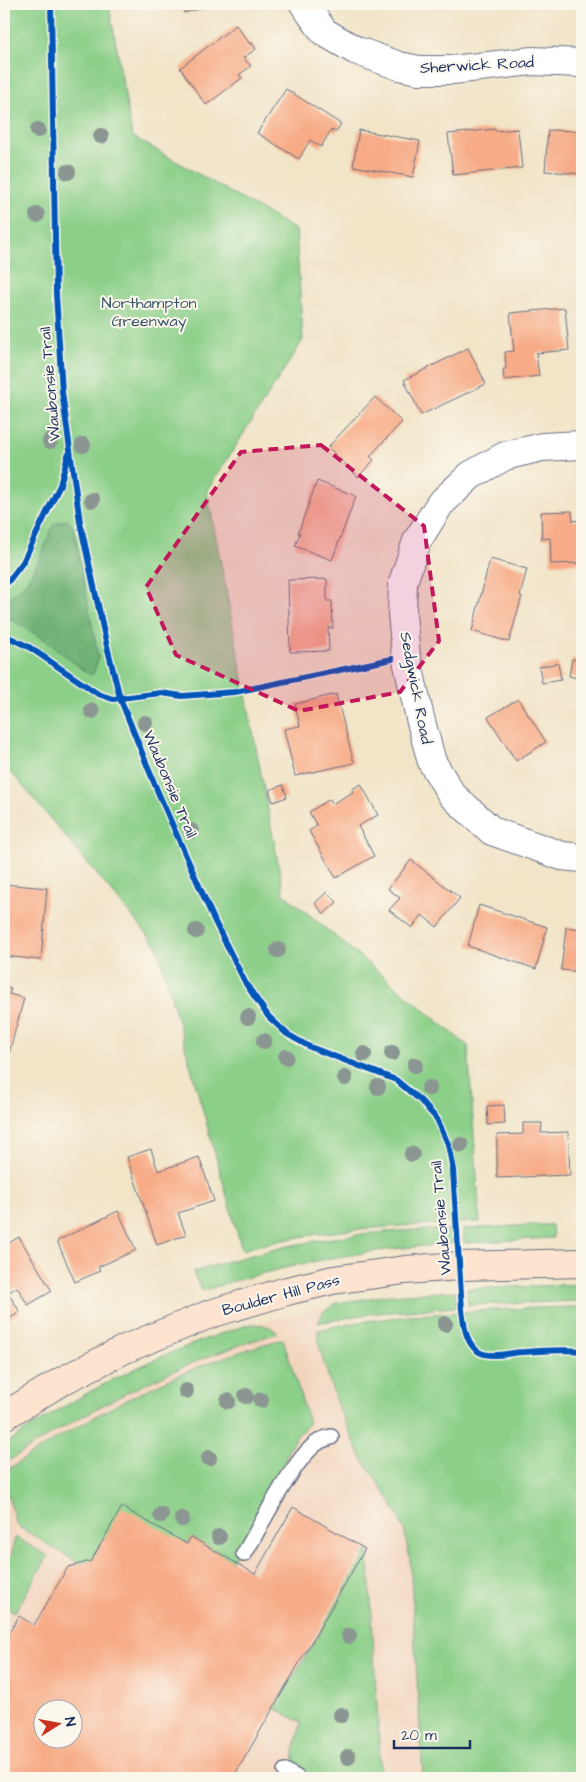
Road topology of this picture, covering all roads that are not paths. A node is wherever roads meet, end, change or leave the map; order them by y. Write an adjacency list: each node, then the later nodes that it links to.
1 (304, 4): 2 (street, Sherwick Road)
2 (582, 63)
3 (582, 445): 4 (street, Sedgwick Road)
4 (582, 858)
5 (582, 1263): 6 (street, Boulder Hill Pass)
6 (4, 1416)
7 (331, 1437): 8 (lane)
8 (244, 1554)

